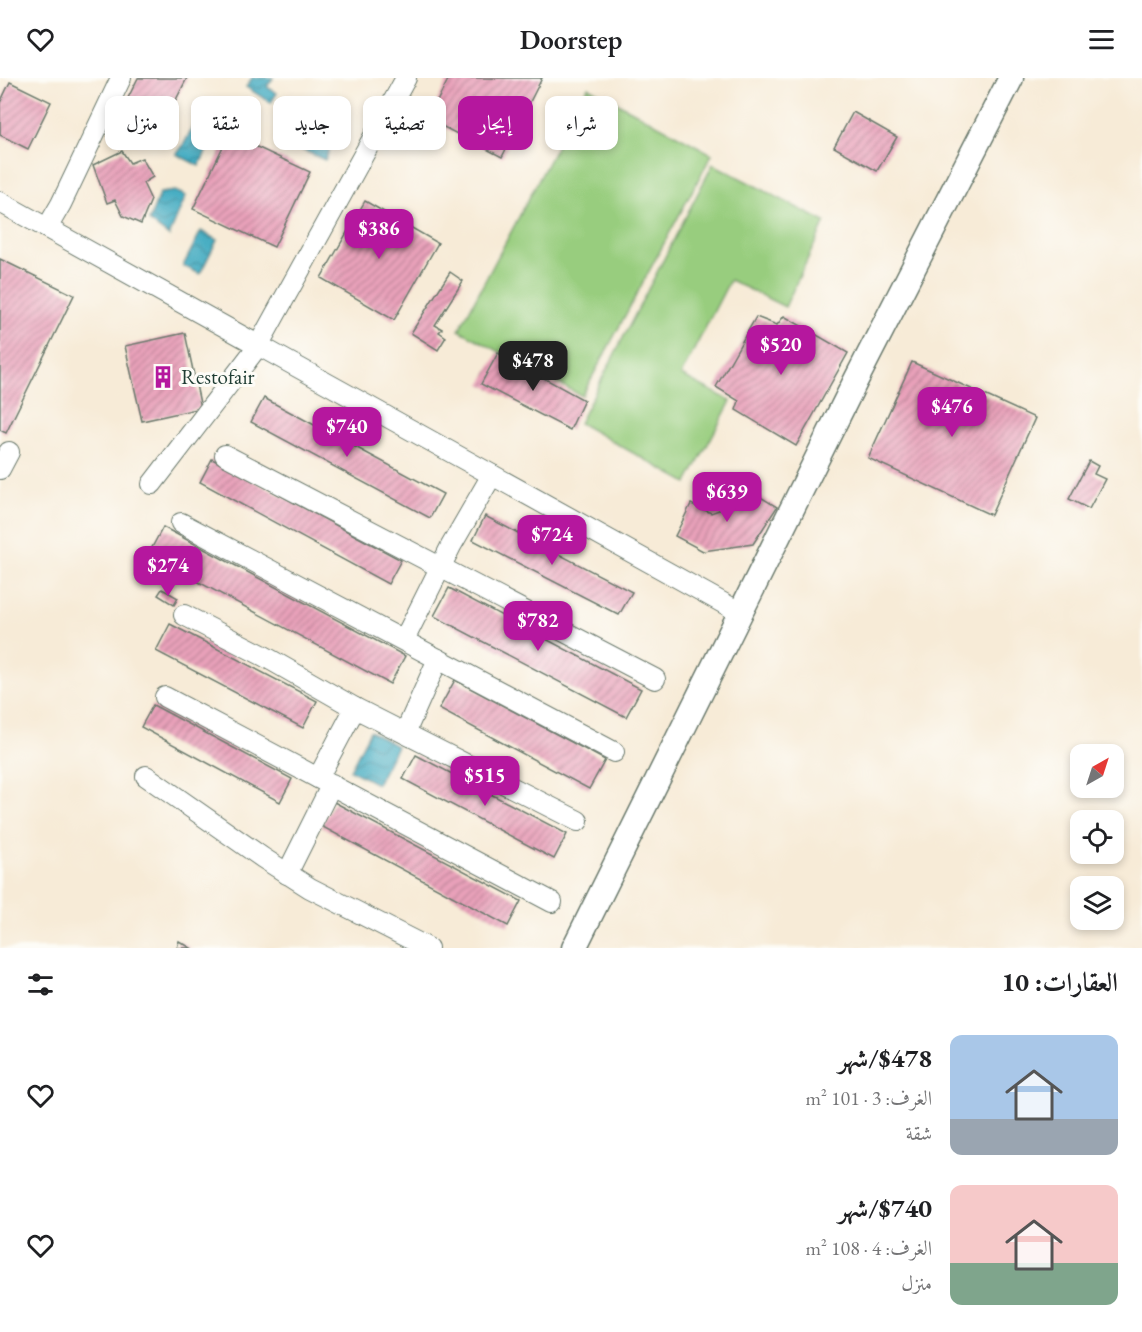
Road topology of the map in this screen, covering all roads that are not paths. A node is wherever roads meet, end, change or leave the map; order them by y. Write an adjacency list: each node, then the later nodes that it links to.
1 (121, 78): 5 (street)
2 (406, 78): 6 (street)
3 (1011, 78): 12 (street)
4 (0, 202): 5 (street)
5 (47, 228): 6 (street)
6 (258, 346): 8 (street); 9 (street)
7 (225, 455): 11 (street)
8 (492, 475): 11 (street); 12 (street)
9 (152, 484)
10 (181, 523): 14 (street)
11 (441, 567): 14 (street); 16 (street)
12 (741, 613): 27 (street)
13 (184, 615): 18 (street)
14 (404, 640): 15 (street)
15 (438, 659): 19 (street); 20 (street)
16 (656, 679)
17 (165, 697): 22 (street)
18 (355, 708): 19 (street); 22 (street)
19 (405, 733): 23 (street)
20 (614, 752)
21 (146, 776): 24 (street)
22 (325, 781): 24 (street); 25 (street)
23 (578, 821)
24 (287, 874): 26 (street)
25 (552, 902)
26 (428, 948)
27 (574, 948)

